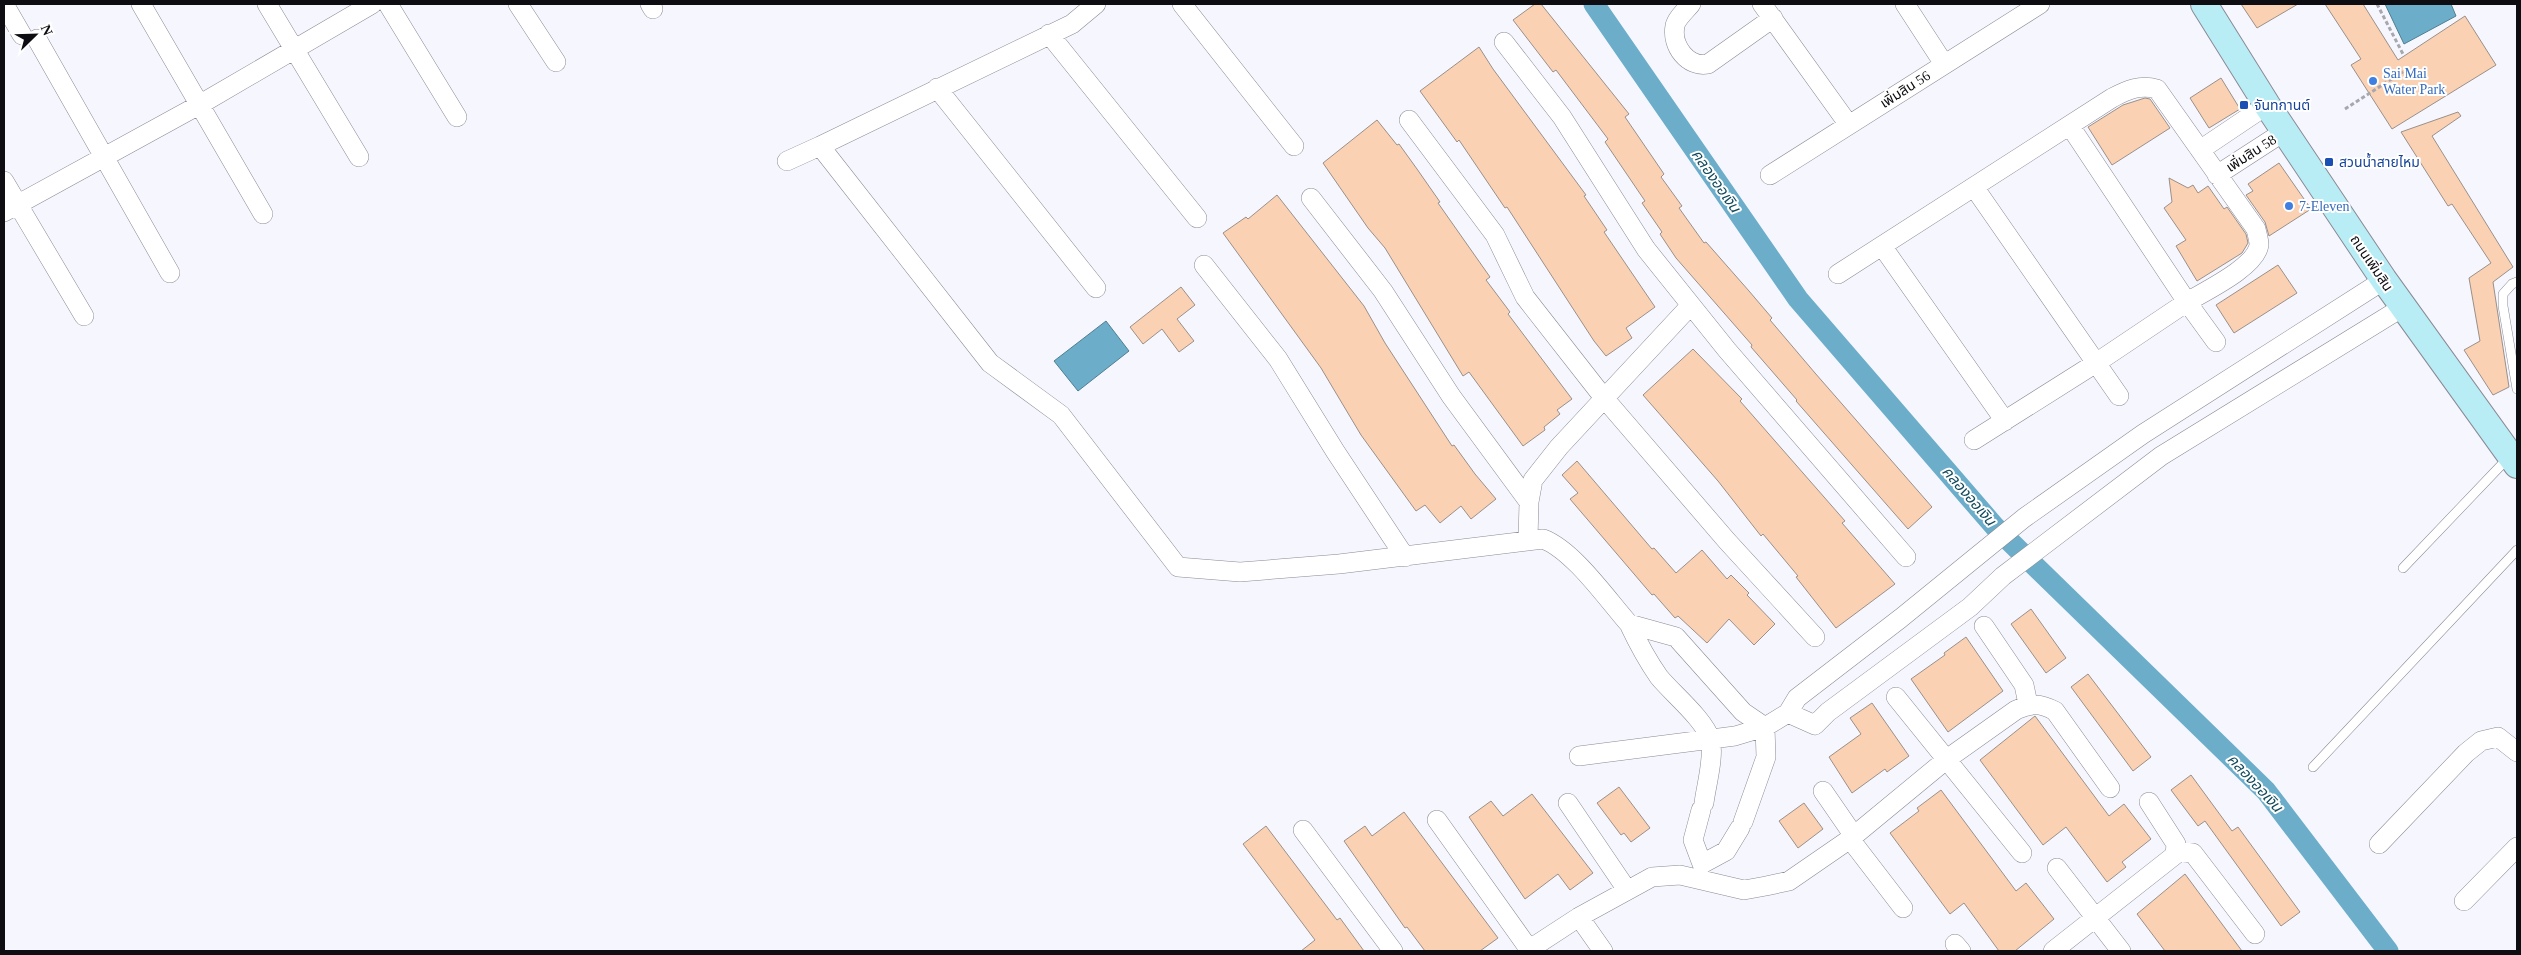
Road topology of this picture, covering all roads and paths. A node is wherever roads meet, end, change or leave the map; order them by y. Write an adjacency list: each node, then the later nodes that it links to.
1 (4, 4): 34 (street)
2 (141, 4): 23 (street)
3 (267, 4): 17 (street)
4 (372, 4): 17 (street)
5 (388, 4): 26 (street)
6 (518, 4): 19 (street)
7 (1096, 4): 15 (street)
8 (1182, 4): 32 (street)
9 (1691, 4): 14 (street)
10 (1905, 4): 20 (street)
11 (2040, 4): 20 (street, เพิ่มสิน 56)
12 (2204, 4): 24 (street, ถนนเพิ่มสิน)
13 (2377, 4): 18 (path)
14 (1768, 11): 28 (street)
15 (1049, 34): 22 (street); 44 (street)
16 (1504, 42): 53 (street)
17 (294, 48): 23 (street); 35 (street)
18 (2404, 56)
19 (556, 62)
20 (1944, 64): 28 (street, เพิ่มสิน 56)
21 (2404, 71): 25 (path)
22 (937, 88): 31 (street); 51 (street)
23 (199, 105): 34 (street); 43 (street)
24 (2267, 105): 30 (street, ถนนเพิ่มสิน); 33 (street)
25 (2345, 109)
26 (457, 117)
27 (1409, 120): 60 (street)
28 (1849, 125): 38 (street, เพิ่มสิน 56)
29 (2070, 126): 33 (street); 40 (street); 52 (street)
30 (2285, 131): 37 (street, เพิ่มสิน 58); 49 (street, ถนนเพิ่มสิน)
31 (820, 146): 36 (street); 67 (street)
32 (1294, 146)
33 (2200, 150): 37 (street)
34 (104, 156): 42 (street); 47 (street)
35 (360, 157)
36 (787, 161)
37 (2217, 175): 52 (street)
38 (1770, 176)
39 (4, 180): 42 (street)
40 (1974, 187): 45 (street); 57 (street)
41 (1310, 198): 64 (street)
42 (11, 208): 55 (street)
43 (263, 214)
44 (1197, 218)
45 (1882, 246): 48 (street); 61 (street)
46 (1204, 265): 67 (street)
47 (170, 273)
48 (1838, 274)
49 (2384, 280): 54 (street, ถนนเพิ่มสิน); 75 (street)
50 (2517, 282): 58 (lane)
51 (1096, 288)
52 (2187, 302): 56 (street); 57 (street)
53 (1691, 305): 60 (street); 68 (street)
54 (2403, 307): 63 (street, ถนนเพิ่มสิน); 75 (street)
55 (84, 316)
56 (2216, 342)
57 (2096, 363): 59 (street); 61 (street)
58 (2517, 389)
59 (2119, 396)
60 (1604, 398): 64 (street); 72 (street)
61 (2005, 421): 62 (street)
62 (1974, 440)
63 (2515, 455): 69 (lane)
64 (1529, 502): 65 (street)
65 (1528, 540): 67 (street); 70 (street)
66 (2517, 550): 81 (lane)
67 (1405, 557)
68 (1906, 557)
69 (2403, 568)
70 (1629, 624): 76 (street); 77 (street)
71 (1984, 626): 74 (street)
72 (1815, 636)
73 (1896, 697): 80 (street)
74 (2028, 704): 80 (street); 82 (street)
75 (1788, 713): 76 (street)
76 (1765, 727): 77 (street); 94 (street)
77 (1710, 739): 79 (street); 94 (street)
78 (2517, 752): 89 (street)
79 (1579, 756)
80 (1947, 760): 88 (street); 92 (street)
81 (2312, 768)
82 (2110, 788)
83 (1823, 791): 88 (street)
84 (1568, 802): 95 (street)
85 (2148, 802): 91 (street)
86 (1437, 820): 101 (street)
87 (1303, 830): 102 (street)
88 (1852, 838): 94 (street); 97 (street)
89 (2379, 844)
90 (2517, 847): 96 (street)
91 (2175, 851): 99 (street); 100 (street)
92 (2022, 854)
93 (2057, 868): 99 (street)
94 (1701, 872): 95 (street)
95 (1627, 890): 98 (street)
96 (2464, 902)
97 (1904, 908)
98 (1579, 917): 101 (street); 103 (street)
99 (2095, 918): 104 (street); 105 (street)
100 (2255, 934)
101 (1528, 950)
102 (1393, 951)
103 (1603, 951)
104 (2053, 951)
105 (2120, 951)

